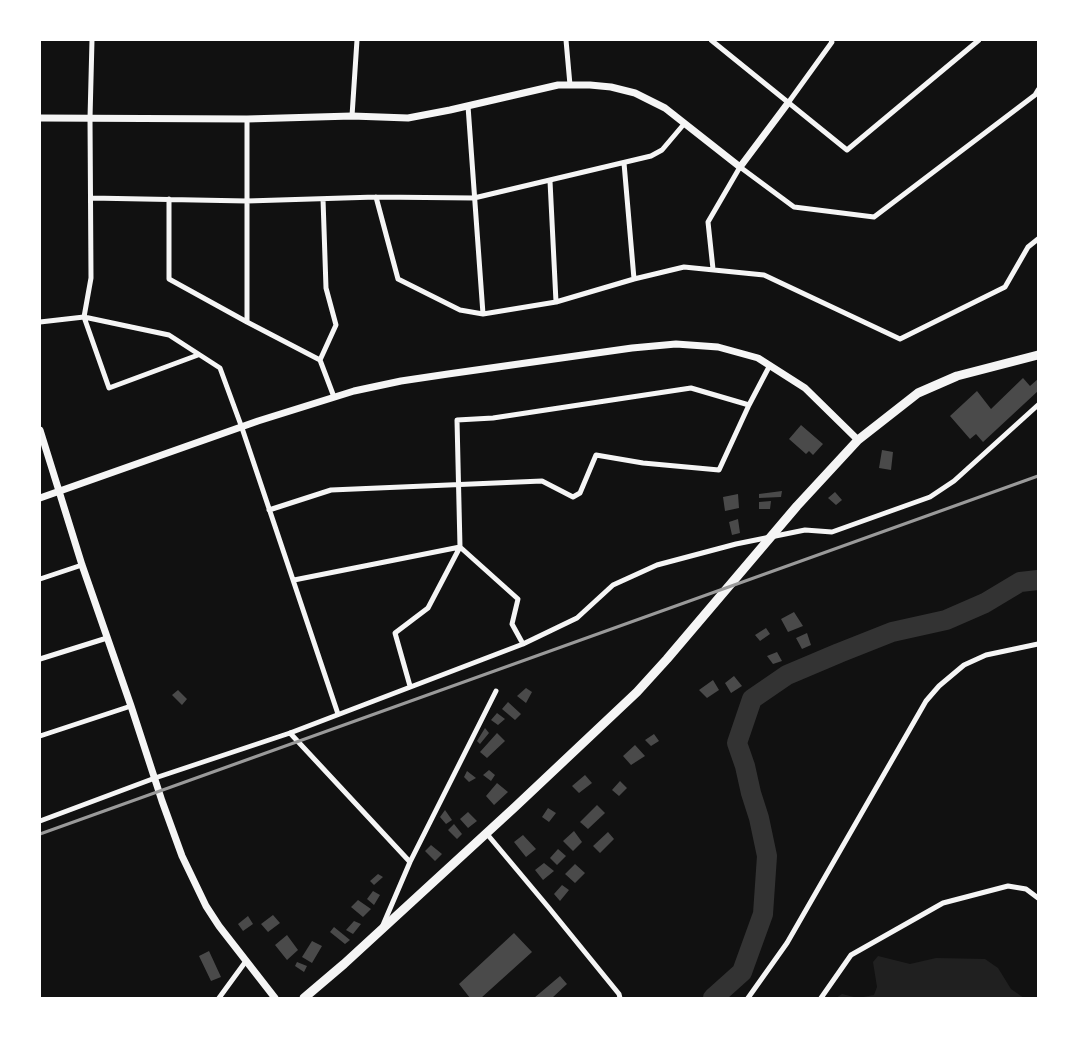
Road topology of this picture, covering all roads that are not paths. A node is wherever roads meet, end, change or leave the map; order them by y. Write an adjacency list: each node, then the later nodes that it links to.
1 (92, 40): 13 (street)
2 (357, 40): 11 (street)
3 (566, 40): 7 (street)
4 (711, 40): 9 (street)
5 (831, 40): 9 (street)
6 (979, 40): 9 (street)
7 (570, 85): 10 (street); 15 (street)
8 (1038, 90): 17 (street)
9 (788, 102): 17 (street)
10 (468, 106): 11 (street); 21 (street)
11 (352, 116): 14 (street)
12 (40, 118): 13 (street)
13 (90, 118): 14 (street); 19 (street)
14 (247, 119): 24 (street)
15 (684, 124): 16 (street); 17 (street)
16 (624, 163): 18 (street); 27 (street)
17 (740, 167): 26 (street)
18 (550, 181): 21 (street); 28 (street)
19 (91, 198): 22 (street); 30 (street)
20 (376, 198): 21 (street); 23 (street); 29 (street)
21 (474, 198): 29 (street)
22 (169, 199): 24 (street); 32 (street)
23 (323, 199): 24 (street); 35 (street)
24 (247, 201): 32 (street)
25 (1038, 239): 26 (street)
26 (713, 269): 27 (street)
27 (634, 279): 28 (street)
28 (556, 302): 29 (street)
29 (483, 314)
30 (84, 316): 31 (street); 33 (street); 33 (street)
31 (40, 322)
32 (246, 322): 35 (street)
33 (198, 355): 40 (street)
34 (1038, 355): 42 (highway)
35 (320, 360): 37 (street)
36 (770, 365): 37 (street); 38 (street); 42 (street)
37 (334, 396): 40 (street)
38 (749, 405): 43 (street); 43 (street)
39 (1038, 405): 52 (street)
40 (242, 428): 44 (street); 46 (street)
41 (40, 430): 44 (street)
42 (858, 440): 63 (highway)
43 (460, 485): 46 (street); 47 (street)
44 (60, 492): 45 (street); 48 (street)
45 (40, 498)
46 (269, 510): 50 (street)
47 (460, 547): 50 (street); 52 (street); 55 (street)
48 (82, 565): 49 (street); 51 (street)
49 (40, 579)
50 (294, 580): 58 (street)
51 (107, 638): 54 (street); 57 (street)
52 (523, 644): 55 (street)
53 (1038, 644): 72 (street)
54 (40, 659)
55 (410, 686): 58 (street)
56 (496, 692): 64 (street)
57 (131, 706): 60 (street); 61 (street)
58 (338, 714): 59 (street)
59 (290, 733): 61 (street); 64 (street)
60 (40, 736)
61 (155, 778): 62 (street); 67 (street)
62 (40, 822)
63 (487, 834): 66 (highway); 71 (street)
64 (410, 862): 66 (street)
65 (1038, 898): 73 (street)
66 (381, 930): 70 (highway)
67 (246, 961): 68 (street); 69 (street)
68 (220, 998)
69 (276, 998)
70 (304, 998)
71 (620, 998)
72 (748, 998)
73 (821, 998)

